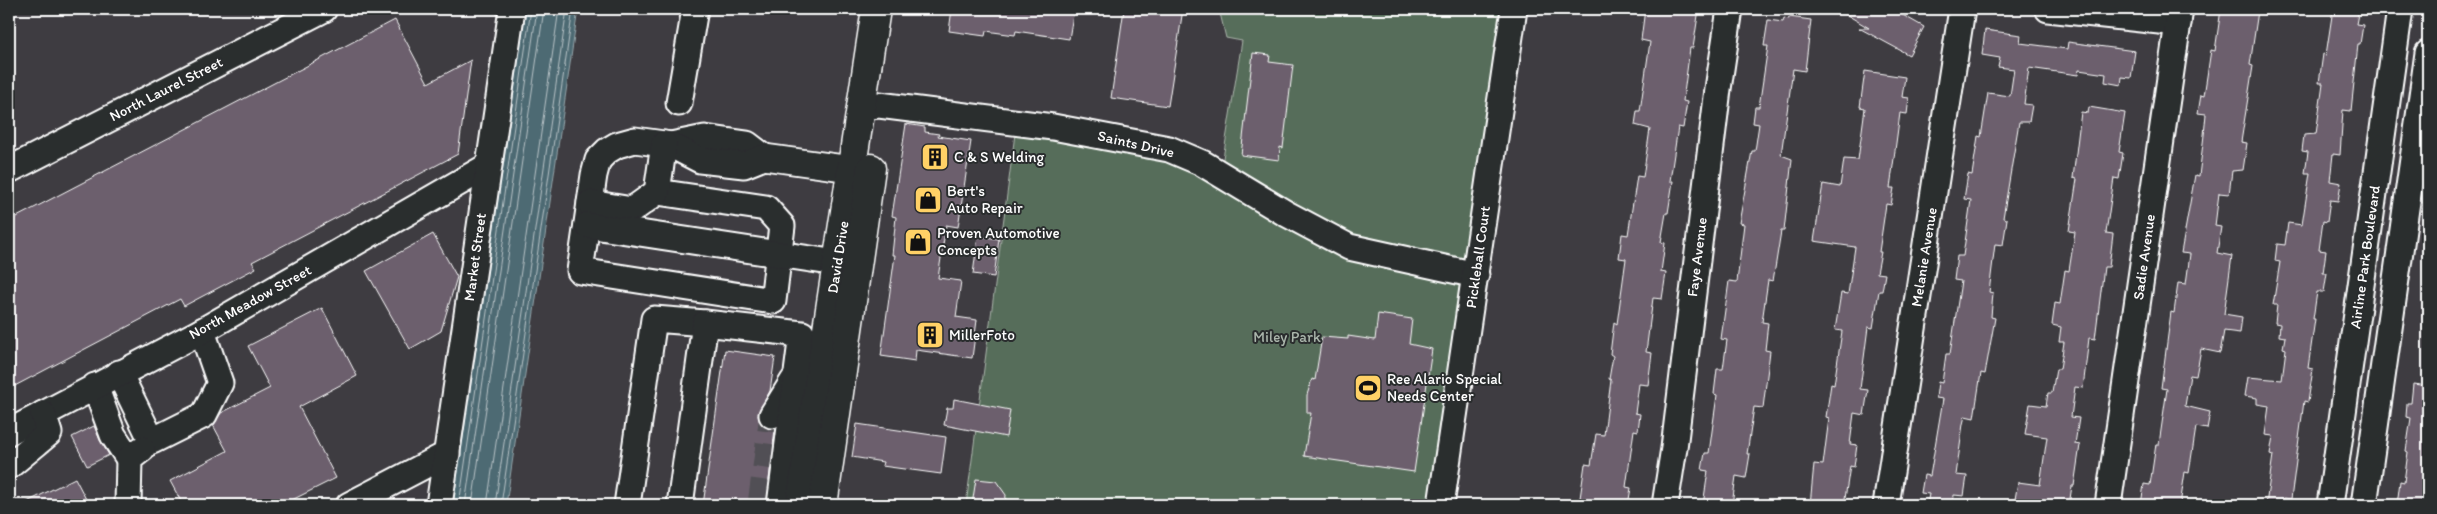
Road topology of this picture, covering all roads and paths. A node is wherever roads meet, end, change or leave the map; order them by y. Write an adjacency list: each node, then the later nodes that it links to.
1 (324, 9): 18 (street, North Laurel Street)
2 (512, 9): 16 (street, Market Street)
3 (694, 9): 13 (street)
4 (876, 9): 14 (main road, David Drive)
5 (894, 9): 14 (main road, David Drive)
6 (1514, 9): 25 (street, Pickleball Court)
7 (1730, 9): 48 (street, Faye Avenue)
8 (1962, 9): 49 (street, Melanie Avenue)
9 (2048, 9): 11 (street)
10 (2400, 9): 21 (street, Airline Park Boulevard)
11 (2179, 16): 50 (street, Sadie Avenue)
12 (2428, 53): 23 (street)
13 (679, 103)
14 (870, 106): 17 (main road, David Drive); 25 (street, Saints Drive); 46 (main road, David Drive)
15 (668, 145): 17 (street); 19 (street); 20 (street)
16 (488, 166): 27 (street, North Meadow Street); 36 (street, Market Street)
17 (851, 169): 24 (main road, David Drive)
18 (9, 170)
19 (656, 192): 20 (street); 22 (street)
20 (588, 214): 22 (street); 22 (street)
21 (2366, 251): 23 (street); 51 (street, Airline Park Boulevard)
22 (779, 254): 24 (street)
23 (2399, 256): 52 (street)
24 (837, 263): 28 (main road, David Drive)
25 (1476, 274): 47 (street, Pickleball Court)
26 (705, 324): 28 (street); 42 (street); 43 (street)
27 (202, 331): 29 (street, North Meadow Street); 35 (street)
28 (814, 334): 30 (street); 45 (main road, David Drive)
29 (119, 373): 31 (street, North Meadow Street); 35 (street)
30 (798, 373): 33 (street); 44 (street)
31 (95, 386): 32 (street, North Meadow Street); 37 (street)
32 (43, 414): 34 (street, North Meadow Street); 38 (street)
33 (772, 415)
34 (9, 432)
35 (152, 441): 37 (street)
36 (446, 454): 40 (street); 41 (street, Market Street)
37 (129, 459): 39 (street)
38 (9, 466)
39 (128, 505)
40 (349, 505)
41 (439, 505)
42 (628, 505)
43 (680, 505)
44 (780, 505)
45 (800, 505)
46 (824, 505)
47 (1441, 505)
48 (1665, 505)
49 (1886, 505)
50 (2108, 505)
51 (2330, 505)
52 (2364, 505)

